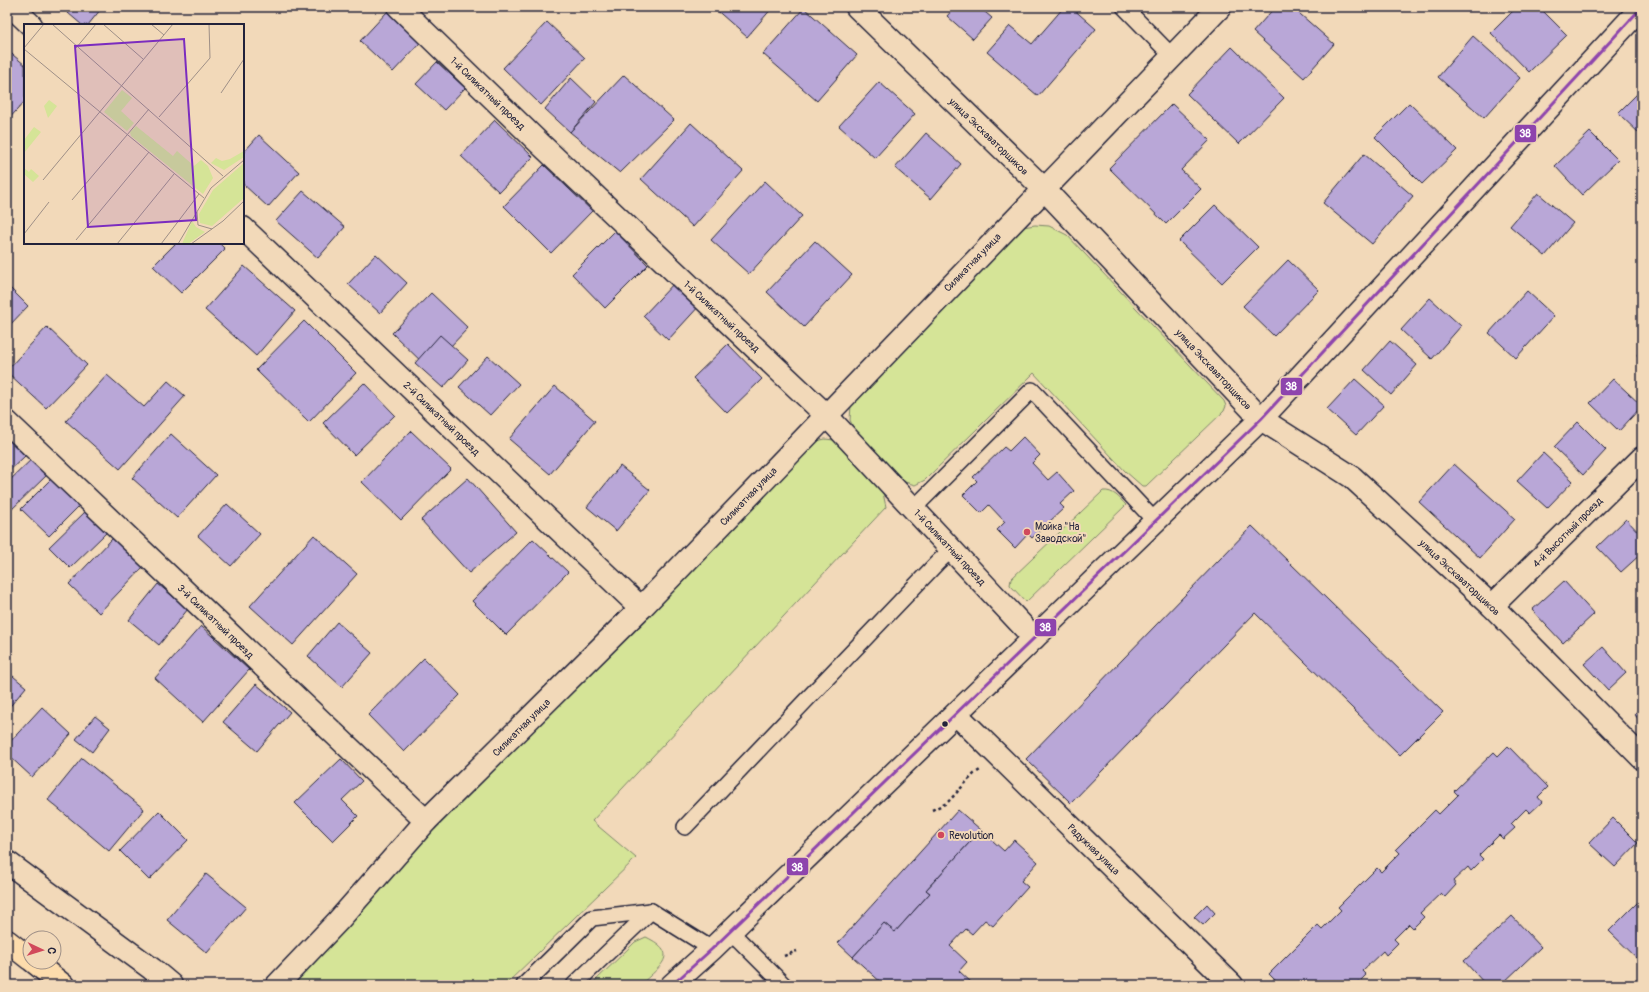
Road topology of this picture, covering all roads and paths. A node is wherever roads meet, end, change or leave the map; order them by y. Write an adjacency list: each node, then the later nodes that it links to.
1 (12, 7): 7 (street)
2 (399, 7): 11 (street, 1-й Силикатный проезд)
3 (857, 7): 9 (street, улица Экскаваторщиков)
4 (1124, 7): 8 (lane)
5 (1220, 7): 8 (street, Силикатная улица)
6 (1640, 12): 12 (street)
7 (30, 24)
8 (1172, 56): 9 (street, Силикатная улица)
9 (1043, 188): 11 (street, Силикатная улица); 12 (street, улица Экскаваторщиков)
10 (244, 229): 19 (street, 2-й Силикатный проезд)
11 (826, 414): 15 (street, 1-й Силикатный проезд); 19 (street, Силикатная улица)
12 (1261, 419): 16 (street); 18 (street, улица Экскаваторщиков)
13 (7, 422): 25 (street, 3-й Силикатный проезд)
14 (1642, 458): 18 (street, 4-й Высотный проезд)
15 (914, 508): 16 (lane); 17 (street, 1-й Силикатный проезд)
16 (1155, 521): 20 (street)
17 (952, 549): 20 (street, 1-й Силикатный проезд); 26 (lane)
18 (1492, 606): 23 (street, улица Экскаваторщиков)
19 (641, 608): 25 (street, Силикатная улица)
20 (1034, 638): 21 (street)
21 (956, 714): 22 (street, Радужная улица); 29 (street)
22 (1000, 757): 24 (path); 41 (street, Радужная улица)
23 (1642, 758)
24 (932, 810)
25 (426, 821): 36 (street, Силикатная улица)
26 (685, 827)
27 (7, 862): 35 (street)
28 (651, 911): 31 (lane); 37 (lane); 38 (lane)
29 (730, 931): 31 (street); 40 (lane)
30 (7, 941): 32 (highway)
31 (712, 949): 39 (street)
32 (22, 953)
33 (44, 970): 34 (highway)
34 (63, 985)
35 (171, 985)
36 (277, 985)
37 (524, 985)
38 (574, 985)
39 (672, 985)
40 (784, 985)
41 (1232, 985)

